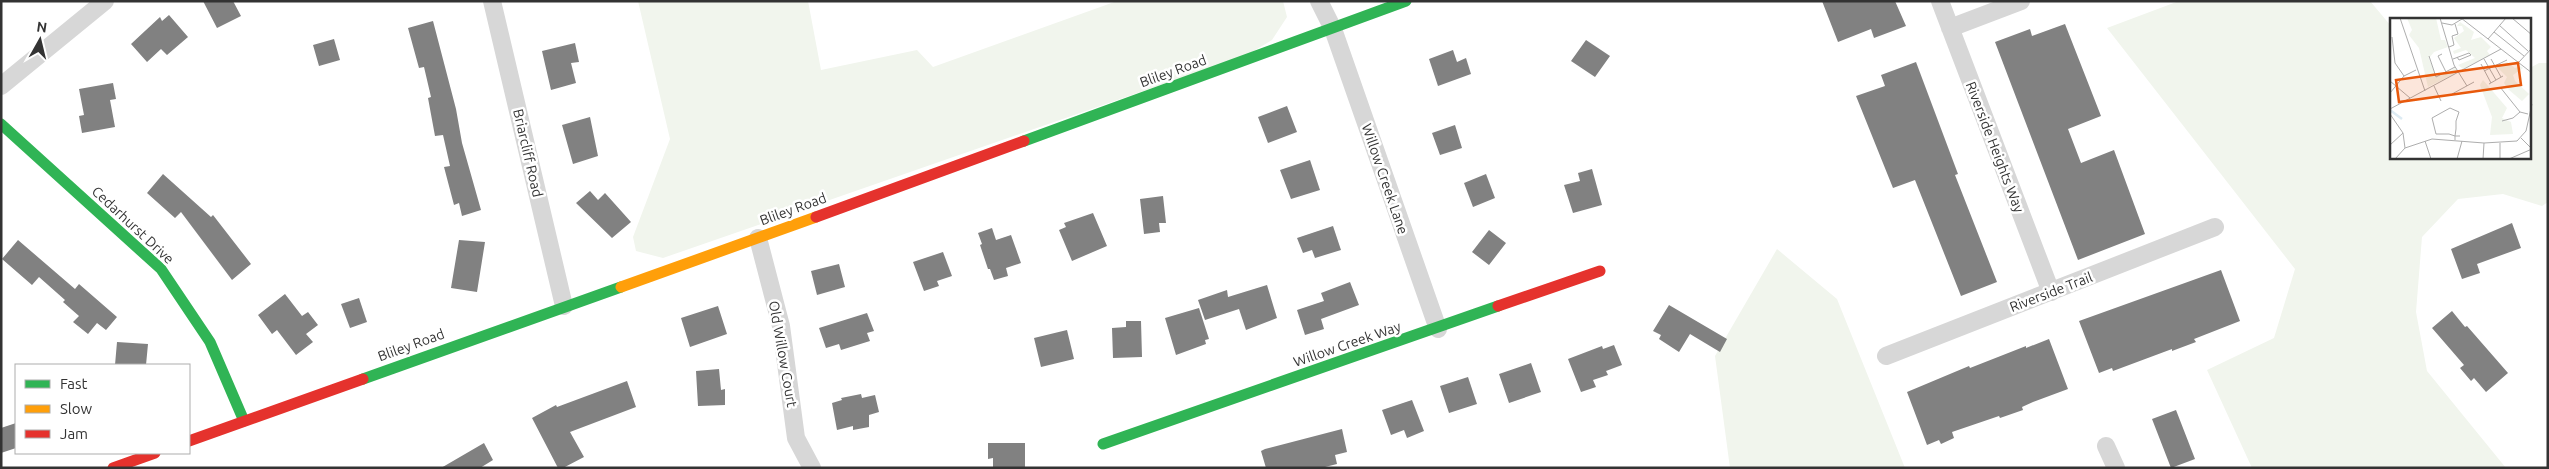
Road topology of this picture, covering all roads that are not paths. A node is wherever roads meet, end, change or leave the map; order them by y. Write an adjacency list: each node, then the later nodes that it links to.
1 (105, 1): 9 (street)
2 (492, 1): 15 (street, Briarcliff Road)
3 (1319, 1): 8 (street, Willow Creek Lane)
4 (1406, 1): 8 (street, Bliley Road)
5 (1940, 1): 7 (street, Riverside Heights Way)
6 (2021, 1): 7 (street)
7 (1950, 28): 14 (street, Riverside Heights Way)
8 (1333, 29): 12 (street, Bliley Road); 16 (street, Willow Creek Lane)
9 (1, 86)
10 (1, 124): 18 (street, Cedarhurst Drive)
11 (2215, 227): 14 (street, Riverside Trail)
12 (758, 238): 15 (street, Bliley Road); 24 (street, Old Willow Court)
13 (1600, 271): 16 (street, Willow Creek Way)
14 (2051, 292): 17 (street, Riverside Trail)
15 (564, 306): 18 (street, Bliley Road)
16 (1438, 329): 20 (street, Willow Creek Way)
17 (1886, 356)
18 (244, 421): 19 (street, Bliley Road)
19 (190, 441)
20 (1103, 444)
21 (2106, 446): 25 (street)
22 (152, 454): 23 (street)
23 (113, 468)
24 (812, 468)
25 (2116, 468)

